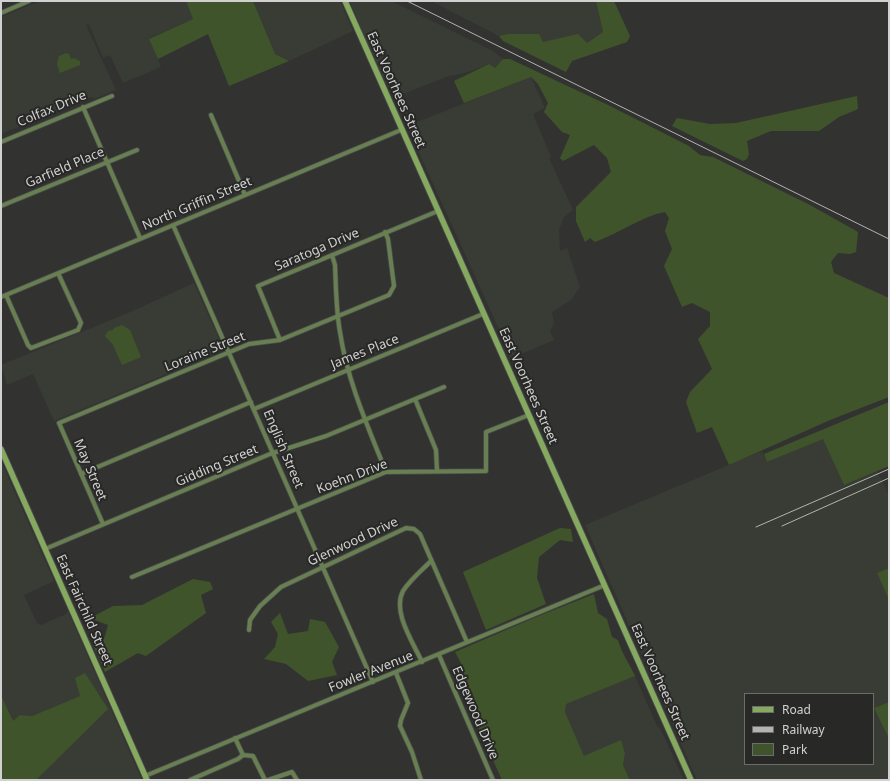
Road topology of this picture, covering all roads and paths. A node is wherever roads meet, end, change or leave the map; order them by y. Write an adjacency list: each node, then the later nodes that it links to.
1 (29, 1): 3 (street)
2 (345, 1): 7 (main road, East Voorhees Street)
3 (1, 13)
4 (112, 96): 5 (street, Colfax Drive)
5 (83, 107): 8 (street, Colfax Drive); 10 (street)
6 (211, 115): 11 (street)
7 (402, 130): 11 (street, North Griffin Street); 13 (main road, East Voorhees Street)
8 (1, 142)
9 (137, 150): 10 (street, Garfield Place)
10 (107, 162): 12 (street, Garfield Place); 16 (street)
11 (245, 195): 14 (street, North Griffin Street)
12 (1, 206)
13 (438, 211): 15 (street, Saratoga Drive); 21 (main road, East Voorhees Street)
14 (173, 224): 16 (street, North Griffin Street); 24 (street, English Street)
15 (385, 232): 17 (street, Saratoga Drive); 22 (street, Loraine Street)
16 (140, 238): 18 (street, North Griffin Street)
17 (332, 255): 22 (street); 23 (street, Saratoga Drive)
18 (58, 273): 19 (street, North Griffin Street); 19 (street)
19 (6, 295): 20 (street, North Griffin Street)
20 (1, 297)
21 (484, 314): 25 (street, James Place); 30 (main road, East Voorhees Street)
22 (338, 316): 23 (street, Loraine Street); 25 (street)
23 (280, 340): 24 (street, Loraine Street)
24 (229, 352): 28 (street, English Street); 32 (street, Loraine Street)
25 (349, 369): 29 (street, James Place); 31 (street)
26 (444, 387): 27 (street, Gidding Street)
27 (415, 399): 31 (street, Gidding Street); 35 (street)
28 (251, 402): 29 (street, English Street); 37 (street)
29 (254, 409): 34 (street, English Street)
30 (528, 415): 35 (street, Koehn Drive); 44 (main road, East Voorhees Street)
31 (365, 419): 34 (street, Gidding Street); 36 (street)
32 (59, 423): 37 (street, May Street)
33 (1, 449): 40 (main road, East Fairchild Street)
34 (274, 453): 38 (street, English Street); 39 (street, Gidding Street)
35 (436, 470): 36 (street, Koehn Drive)
36 (386, 472): 38 (street, Koehn Drive)
37 (81, 474): 39 (street, May Street)
38 (298, 509): 42 (street, English Street); 43 (street, Koehn Drive)
39 (103, 524): 40 (street, Gidding Street)
40 (45, 549): 53 (main road, East Fairchild Street)
41 (432, 561): 42 (street, Glenwood Drive); 46 (street, Glenwood Drive); 48 (street)
42 (323, 567): 45 (street, Glenwood Drive); 50 (street, English Street)
43 (132, 577)
44 (605, 585): 46 (street, Fowler Avenue); 59 (main road, East Voorhees Street)
45 (249, 630)
46 (467, 642): 47 (street, Fowler Avenue)
47 (439, 654): 48 (street, Fowler Avenue); 58 (street, Edgewood Drive)
48 (422, 662): 49 (street, Fowler Avenue)
49 (396, 673): 50 (street, Fowler Avenue); 57 (street)
50 (373, 682): 51 (street, Fowler Avenue)
51 (235, 738): 52 (street); 53 (street, Fowler Avenue)
52 (243, 755): 54 (street); 55 (street)
53 (146, 778)
54 (190, 780)
55 (267, 780): 56 (street)
56 (297, 780)
57 (421, 780)
58 (493, 780)
59 (691, 780)

